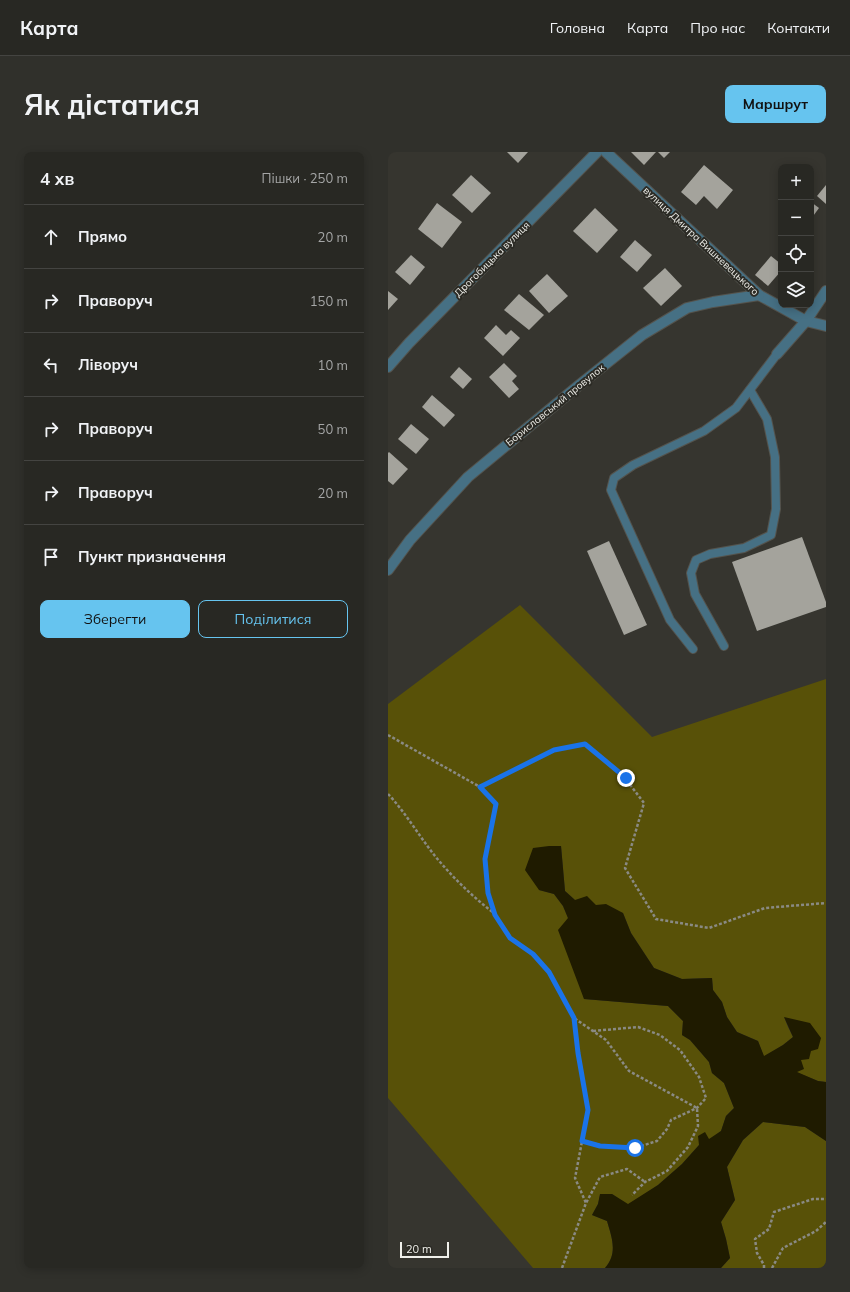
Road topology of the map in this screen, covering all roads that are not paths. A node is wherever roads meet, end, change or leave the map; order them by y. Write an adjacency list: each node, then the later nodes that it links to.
1 (597, 152): 8 (street, Дрогобицька вулиця)
2 (606, 152): 4 (street, вулиця Дмитра Вишневецького)
3 (826, 291): 5 (street)
4 (759, 295): 5 (street, вулиця Дмитра Вишневецького); 10 (street, Бориславський провулок)
5 (806, 321): 6 (street, вулиця Дмитра Вишневецького); 7 (street)
6 (826, 326)
7 (777, 354): 9 (lane)
8 (388, 367)
9 (750, 390): 11 (lane); 12 (lane)
10 (388, 570)
11 (724, 646)
12 (693, 649)

